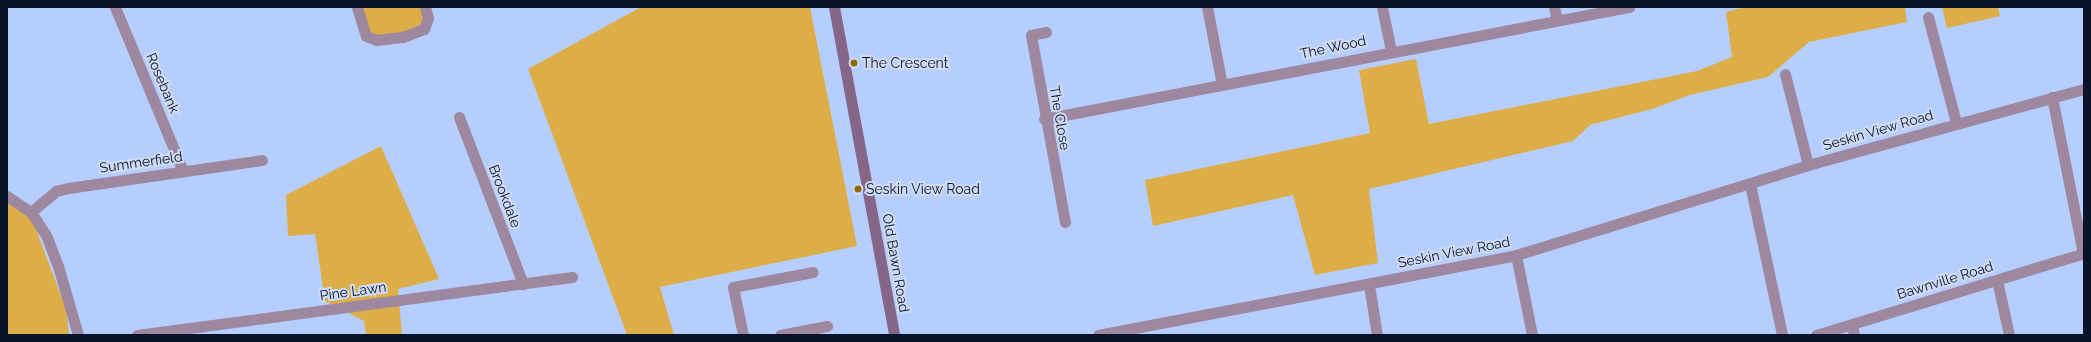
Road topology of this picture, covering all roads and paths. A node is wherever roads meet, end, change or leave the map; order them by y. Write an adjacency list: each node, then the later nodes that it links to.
1 (115, 7): 22 (street, Rosebank)
2 (358, 7): 3 (street)
3 (425, 7)
4 (834, 7): 40 (main road, Old Bawn Road)
5 (1207, 7): 14 (street)
6 (1382, 7): 12 (street)
7 (1554, 7): 10 (street)
8 (1629, 7): 10 (street, The Wood)
9 (1928, 17): 19 (street, Seskin View Road)
10 (1557, 20): 12 (street, The Wood)
11 (1046, 32): 18 (street, The Close)
12 (1391, 51): 14 (street, The Wood)
13 (1786, 74): 21 (street, Seskin View Road)
14 (1222, 85): 18 (street, The Wood)
15 (2084, 89): 16 (street, Seskin View Road)
16 (2052, 97): 19 (street, Seskin View Road); 27 (street, Bawnville Road)
17 (459, 117): 32 (street, Brookdale)
18 (1044, 119): 26 (street, The Close)
19 (1956, 122): 21 (street, Seskin View Road)
20 (262, 160): 22 (street, Summerfield)
21 (1808, 165): 23 (street, Seskin View Road)
22 (183, 171): 25 (street, Summerfield)
23 (1750, 184): 28 (street, Seskin View Road); 44 (street)
24 (7, 196): 25 (street)
25 (31, 212): 36 (street)
26 (1065, 222)
27 (2084, 253): 31 (street, Bawnville Road)
28 (1516, 255): 33 (street, Seskin View Road); 43 (street)
29 (813, 272): 38 (street)
30 (572, 276): 32 (street, Pine Lawn)
31 (1997, 280): 35 (street, Bawnville Road); 46 (street)
32 (523, 284): 37 (street, Pine Lawn)
33 (1369, 285): 41 (street, Seskin View Road); 42 (street)
34 (827, 326): 39 (street)
35 (1853, 330): 45 (street, Bawnville Road)
36 (78, 335)
37 (137, 335)
38 (743, 335)
39 (780, 335)
40 (894, 335)
41 (1098, 335)
42 (1377, 335)
43 (1532, 335)
44 (1782, 335)
45 (1816, 335)
46 (2009, 335)

